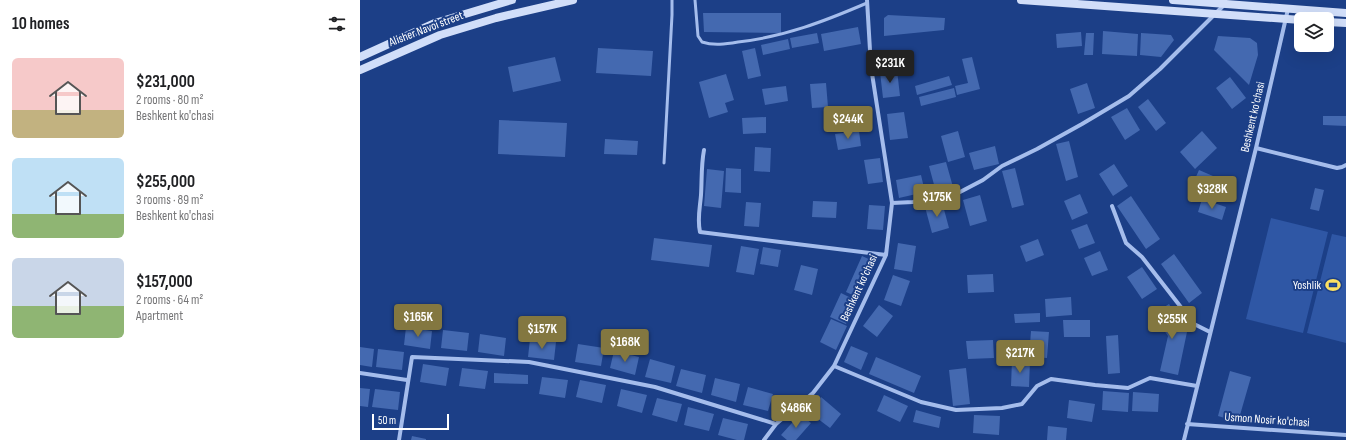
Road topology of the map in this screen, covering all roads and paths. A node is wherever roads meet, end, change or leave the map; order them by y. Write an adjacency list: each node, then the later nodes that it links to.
1 (512, 0): 17 (main road, Alisher Navoi street)
2 (573, 0): 18 (main road, Alisher Navoi street)
3 (672, 0): 21 (lane)
4 (695, 0): 7 (lane)
5 (1021, 0): 8 (main road)
6 (1173, 0): 9 (main road)
7 (867, 1): 23 (street, Beshkent ko'chasi)
8 (1121, 4): 12 (main road)
9 (1225, 4): 10 (main road); 12 (street)
10 (1288, 9): 11 (main road); 13 (street, Beshkent ko'chasi)
11 (1346, 13)
12 (1216, 14): 13 (main road); 23 (street)
13 (1286, 19): 14 (main road); 19 (street, Beshkent ko'chasi)
14 (1294, 20)
15 (1334, 23): 16 (main road)
16 (1346, 24)
17 (360, 57)
18 (360, 70)
19 (1256, 148): 22 (street); 26 (street, Beshkent ko'chasi)
20 (704, 150): 25 (street)
21 (664, 163)
22 (1346, 165)
23 (892, 203): 25 (street, Beshkent ko'chasi)
24 (1112, 206): 26 (street)
25 (886, 255): 27 (street, Beshkent ko'chasi)
26 (1210, 332): 30 (street, Beshkent ko'chasi)
27 (834, 366): 30 (street); 31 (street, Beshkent ko'chasi)
28 (360, 373): 29 (street)
29 (407, 380): 31 (street); 34 (street)
30 (1197, 386): 32 (street, Beshkent ko'chasi)
31 (776, 424): 35 (street, Beshkent ko'chasi)
32 (1187, 424): 33 (street, Usmon Nosir ko'chasi); 36 (street, Beshkent ko'chasi)
33 (1346, 435)
34 (399, 440)
35 (764, 440)
36 (1184, 440)

